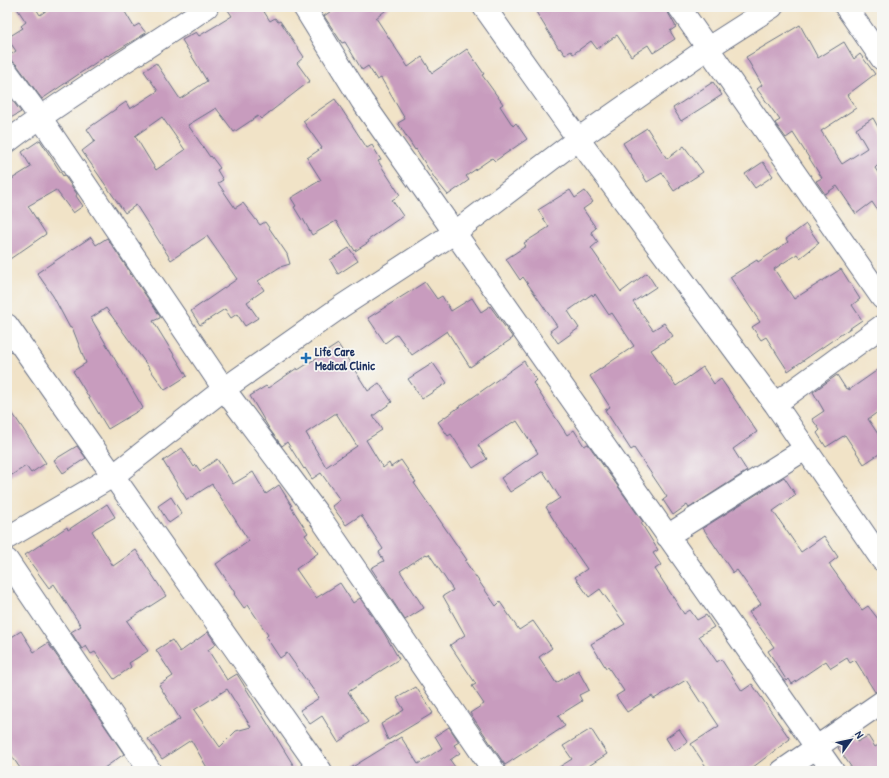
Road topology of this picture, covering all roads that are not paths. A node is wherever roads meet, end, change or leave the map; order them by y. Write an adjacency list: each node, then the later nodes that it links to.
1 (207, 7): 10 (street)
2 (304, 7): 13 (street)
3 (484, 7): 11 (street)
4 (679, 7): 7 (street)
5 (772, 7): 7 (street)
6 (846, 7): 8 (street)
7 (708, 48): 11 (street); 14 (street)
8 (882, 58)
9 (7, 72): 10 (street)
10 (40, 117): 12 (street); 17 (street)
11 (578, 139): 13 (street); 18 (street)
12 (7, 142)
13 (454, 233): 17 (street); 21 (street)
14 (882, 298)
15 (7, 326): 20 (street)
16 (882, 326): 18 (street)
17 (224, 389): 20 (street); 29 (street)
18 (775, 404): 19 (street)
19 (805, 449): 21 (street); 24 (street)
20 (113, 476): 22 (street); 28 (street)
21 (667, 536): 26 (street)
22 (7, 538)
23 (7, 560): 27 (street)
24 (882, 560)
25 (882, 702): 26 (street)
26 (817, 747): 30 (street); 31 (street)
27 (150, 771)
28 (321, 771)
29 (494, 771)
30 (782, 771)
31 (833, 771)

